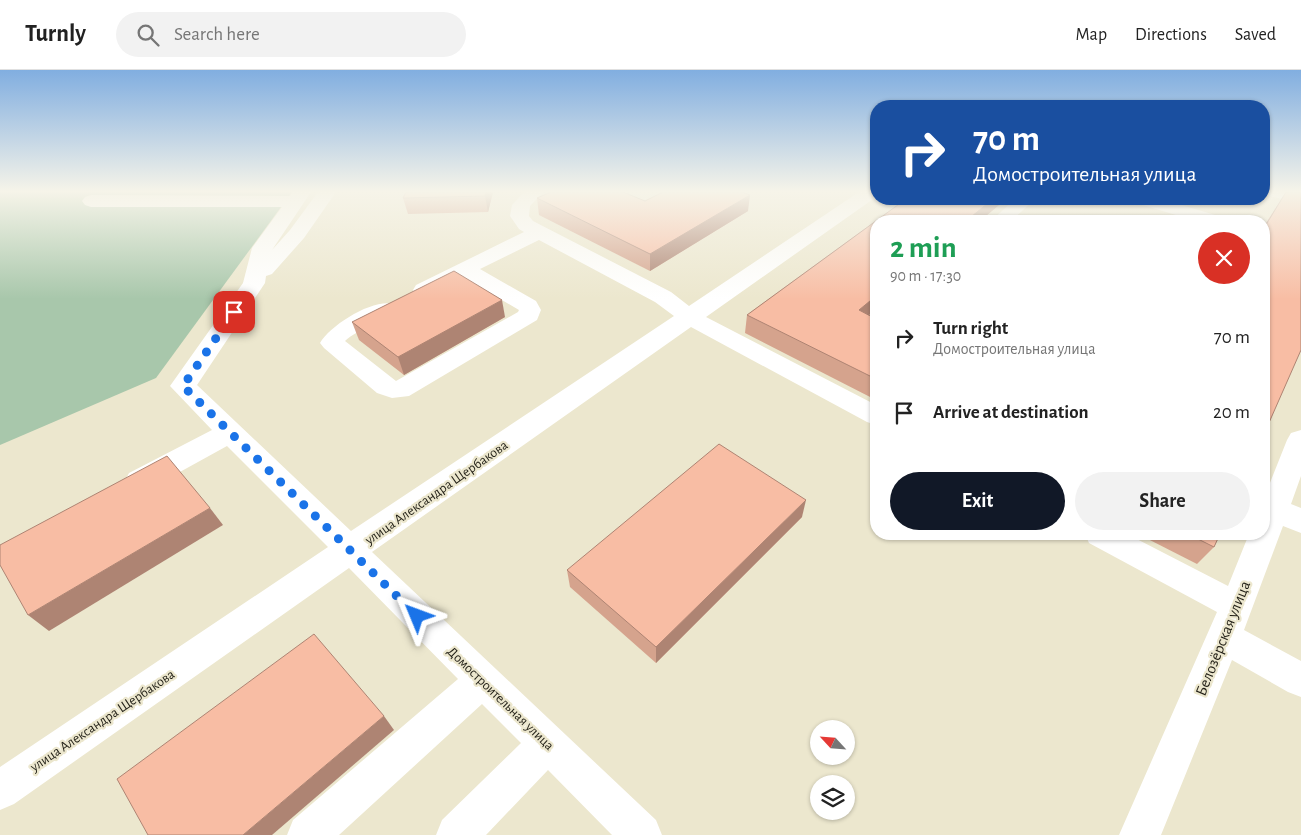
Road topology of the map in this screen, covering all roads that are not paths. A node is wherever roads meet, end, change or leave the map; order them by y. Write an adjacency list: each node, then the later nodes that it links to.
1 (277, 228): 7 (street, Домостроительная улица)
2 (301, 228): 7 (street)
3 (531, 228): 5 (street)
4 (819, 228): 8 (street, улица Александра Щербакова)
5 (539, 232): 6 (street); 8 (street)
6 (465, 269): 6 (street)
7 (254, 283): 10 (street, Домостроительная улица)
8 (689, 317): 9 (street); 15 (street, улица Александра Щербакова)
9 (870, 413)
10 (230, 432): 12 (street); 15 (street, Домостроительная улица)
11 (1301, 440): 13 (street, Белозёрская улица)
12 (119, 492)
13 (1288, 515): 16 (street, Белозёрская улица)
14 (1111, 540): 16 (street)
15 (351, 551): 18 (street, Домостроительная улица); 21 (street, улица Александра Щербакова)
16 (1236, 606): 17 (street, Белозёрская улица)
17 (1224, 637): 19 (street); 25 (street, Белозёрская улица)
18 (483, 680): 20 (street, Домостроительная улица); 22 (street)
19 (1301, 680)
20 (547, 744): 23 (street); 24 (street, Домостроительная улица)
21 (0, 790)
22 (308, 835)
23 (456, 835)
24 (641, 835)
25 (1140, 835)

